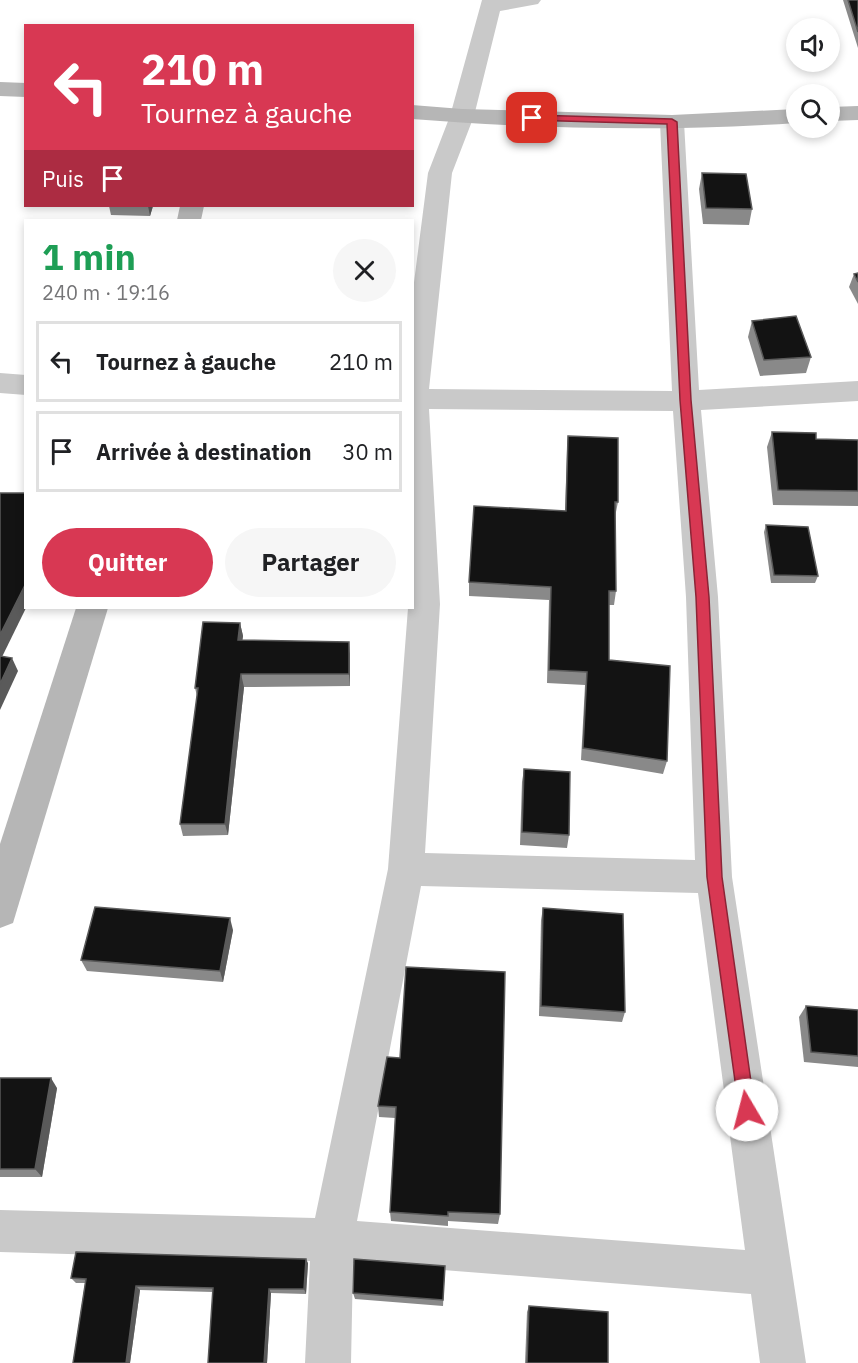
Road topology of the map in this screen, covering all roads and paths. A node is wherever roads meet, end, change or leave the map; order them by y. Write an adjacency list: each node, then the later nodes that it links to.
1 (531, 0): 2 (street)
2 (492, 3): 8 (street)
3 (0, 89): 4 (street)
4 (24, 90)
5 (414, 112): 8 (street)
6 (858, 113): 7 (street)
7 (840, 114)
8 (462, 116): 10 (street); 13 (street)
9 (786, 116): 10 (street)
10 (672, 122): 16 (street)
11 (0, 383): 12 (street)
12 (24, 385)
13 (414, 391)
14 (858, 391): 16 (street)
15 (414, 399): 16 (street)
16 (686, 400): 21 (street)
17 (414, 418): 20 (street)
18 (92, 609): 19 (street)
19 (6, 860): 22 (street)
20 (406, 869): 21 (street); 24 (street)
21 (714, 877): 25 (street)
22 (0, 911)
23 (0, 1231): 24 (street)
24 (332, 1240): 25 (street); 26 (street)
25 (770, 1274): 27 (street)
26 (328, 1363)
27 (783, 1363)

